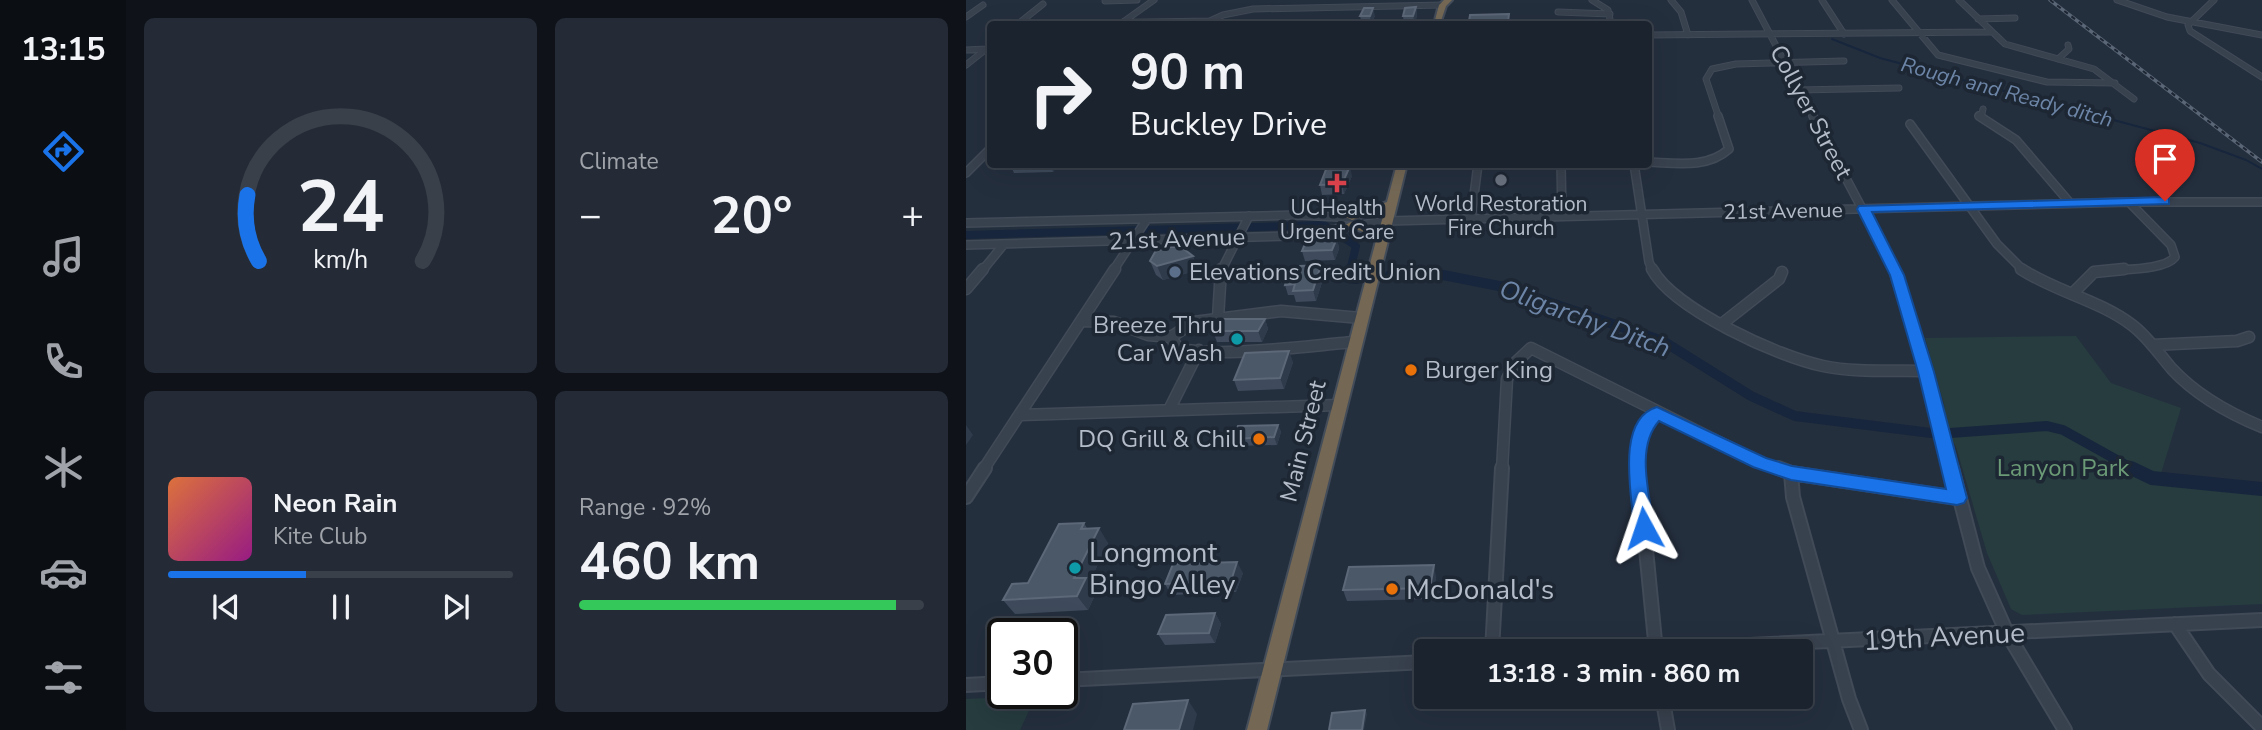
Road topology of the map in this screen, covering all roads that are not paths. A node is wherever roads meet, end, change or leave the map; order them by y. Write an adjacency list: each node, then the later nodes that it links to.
1 (1137, 0): 11 (street)
2 (1154, 0): 24 (street)
3 (1592, 0): 18 (street)
4 (1671, 0): 33 (street)
5 (1752, 0): 29 (street, Collyer Street)
6 (1822, 0): 31 (street)
7 (1892, 0): 30 (street)
8 (1959, 0): 21 (street)
9 (2118, 0): 22 (street)
10 (2214, 0): 22 (street)
11 (1105, 1)
12 (1265, 1): 16 (street)
13 (1443, 2): 16 (street); 26 (highway)
14 (1043, 4): 23 (street)
15 (983, 5): 19 (street)
16 (1265, 8): 25 (street)
17 (1558, 12): 18 (street)
18 (1610, 14): 27 (street)
19 (966, 17)
20 (2015, 18): 21 (street)
21 (1978, 19): 28 (street)
22 (2192, 20): 34 (street); 43 (street)
23 (1021, 21)
24 (1124, 21)
25 (1211, 21)
26 (1438, 21)
27 (1611, 21)
28 (1991, 32): 30 (street); 39 (street)
29 (1769, 33): 31 (street); 33 (street); 41 (street, Collyer Street)
30 (1920, 33): 31 (street); 44 (street)
31 (1844, 34)
32 (1652, 35): 33 (street)
33 (1688, 35)
34 (2262, 35)
35 (2068, 45): 39 (street)
36 (987, 48): 38 (street)
37 (987, 49): 42 (street)
38 (966, 50)
39 (2058, 59): 44 (street)
40 (1844, 61): 41 (street)
41 (1783, 63): 46 (street, Collyer Street); 51 (street)
42 (966, 65)
43 (2262, 77)
44 (2115, 83): 47 (street)
45 (1899, 88): 46 (street)
46 (1798, 90): 62 (street, Collyer Street)
47 (2134, 99)
48 (1983, 109): 59 (street)
49 (1910, 124): 61 (street)
50 (987, 152): 56 (street)
51 (1652, 162)
52 (1401, 168): 60 (highway, Main Street)
53 (1477, 168): 65 (street)
54 (1561, 168): 64 (street)
55 (1635, 168): 63 (street)
56 (966, 173)
57 (2129, 202): 58 (street, 21st Avenue); 59 (street, 21st Avenue); 77 (street)
58 (2262, 202)
59 (2070, 203): 61 (street, 21st Avenue)
60 (1392, 204): 66 (highway); 67 (highway, Main Street)
61 (1969, 206): 62 (street, 21st Avenue); 77 (street)
62 (1864, 209): 63 (street, 21st Avenue); 87 (street, Collyer Street)
63 (1642, 214): 64 (street, 21st Avenue); 81 (street)
64 (1562, 216): 65 (street, 21st Avenue)
65 (1471, 219): 67 (street, 21st Avenue)
66 (1351, 221): 67 (street, 21st Avenue); 70 (street, 21st Avenue); 70 (street, 21st Avenue); 71 (highway)
67 (1387, 221): 71 (highway, Main Street)
68 (1145, 222): 69 (street, 21st Avenue); 70 (street, 21st Avenue); 72 (street)
69 (966, 223)
70 (1244, 226): 72 (street, 21st Avenue); 78 (street)
71 (1383, 235): 79 (highway, Main Street)
72 (1135, 237): 73 (street, 21st Avenue); 80 (street)
73 (1004, 244): 74 (street, 21st Avenue); 76 (street)
74 (966, 245)
75 (1782, 272): 81 (street)
76 (966, 289)
77 (2073, 293): 85 (street)
78 (1218, 318): 79 (street); 82 (street)
79 (1361, 318): 84 (highway, Main Street)
80 (1081, 321): 82 (street); 91 (street)
81 (1723, 323): 87 (street)
82 (1171, 337): 86 (street)
83 (2249, 337): 85 (street)
84 (1355, 342): 86 (street); 88 (highway, Main Street)
85 (2152, 345): 92 (street)
86 (1199, 350): 89 (street)
87 (1926, 372): 95 (street, Collyer Street)
88 (1339, 405): 89 (street); 104 (highway, Main Street)
89 (1169, 410): 91 (street)
90 (1657, 413): 93 (street); 99 (street); 100 (street)
91 (1020, 415): 94 (street)
92 (2262, 428)
93 (1791, 473): 95 (street); 101 (street)
94 (966, 497)
95 (1957, 498): 98 (street, Collyer Street)
96 (2262, 620): 97 (street, 19th Avenue)
97 (2175, 624): 98 (street, 19th Avenue); 109 (street)
98 (2007, 633): 101 (street, 19th Avenue); 113 (street, Collyer Street)
99 (1493, 639)
100 (1655, 639)
101 (1833, 642): 102 (street, 19th Avenue); 112 (street)
102 (1813, 643)
103 (1414, 663): 104 (street)
104 (1272, 670): 105 (street); 110 (highway, Main Street)
105 (1078, 679)
106 (987, 684): 107 (street)
107 (966, 685)
108 (1664, 709): 111 (street)
109 (2262, 727)
110 (1257, 730)
111 (1668, 730)
112 (1861, 730)
113 (2065, 730)

